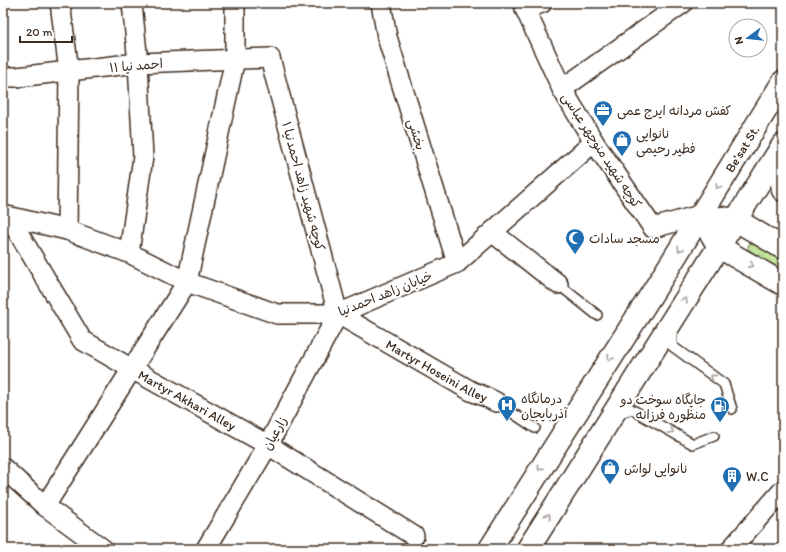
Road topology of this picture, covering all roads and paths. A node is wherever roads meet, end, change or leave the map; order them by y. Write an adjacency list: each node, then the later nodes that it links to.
1 (60, 3): 10 (street)
2 (132, 3): 9 (street)
3 (235, 3): 8 (street)
4 (381, 3): 26 (street, بخشی)
5 (680, 4): 13 (street)
6 (530, 5): 13 (street, کوچه شهید منوچهر عباسی)
7 (270, 58): 8 (street, احمد نیا ۱۱); 30 (street, کوچه شهید زاهد احمدنیا ۱)
8 (235, 59): 9 (street, احمد نیا ۱۱); 27 (street)
9 (138, 64): 10 (street, احمد نیا ۱۱); 25 (street)
10 (69, 71): 11 (street, احمد نیا ۱۱); 21 (street)
11 (3, 77)
12 (783, 82): 18 (main road, Be'sat St., one-way to 18)
13 (562, 89): 14 (street, کوچه شهید منوچهر عباسی)
14 (594, 142): 18 (street, کوچه شهید منوچهر عباسی); 22 (street, خیابان زاهد احمدنیا)
15 (783, 145): 20 (main road)
16 (783, 156): 17 (main road)
17 (783, 190)
18 (700, 215): 20 (main road); 23 (main road); 47 (main road, Be'sat St., one-way to 47)
19 (6, 216): 21 (street, خیابان زاهد احمدنیا); 33 (street, Martyr Akhari Alley)
20 (736, 220): 23 (main road); 24 (main road)
21 (67, 230): 25 (street, خیابان زاهد احمدنیا)
22 (492, 232): 26 (street, خیابان زاهد احمدنیا); 28 (street)
23 (719, 247): 29 (main road, one-way to 29); 32 (main road, one-way to 23)
24 (783, 248)
25 (129, 253): 27 (street, خیابان زاهد احمدنیا)
26 (457, 263): 30 (street, خیابان زاهد احمدنیا)
27 (188, 282): 30 (street, خیابان زاهد احمدنیا); 33 (street)
28 (558, 284): 31 (lane)
29 (783, 284)
30 (338, 314): 34 (street, Martyr Hoseini Alley); 39 (street, زارعیان)
31 (597, 315)
32 (672, 321): 35 (lane, one-way to 32); 36 (main road)
33 (132, 369): 39 (street, Martyr Akhari Alley); 42 (street)
34 (496, 402): 37 (lane, Martyr Hoseini Alley)
35 (732, 409)
36 (612, 416): 38 (lane, one-way to 38); 48 (main road, one-way to 36)
37 (536, 428)
38 (714, 436)
39 (268, 445): 43 (street, Martyr Akhari Alley); 46 (street, زارعیان)
40 (3, 468): 42 (street)
41 (783, 490): 44 (street)
42 (45, 506): 45 (street)
43 (414, 536)
44 (741, 545)
45 (103, 549)
46 (206, 549)
47 (490, 549)
48 (528, 549)

